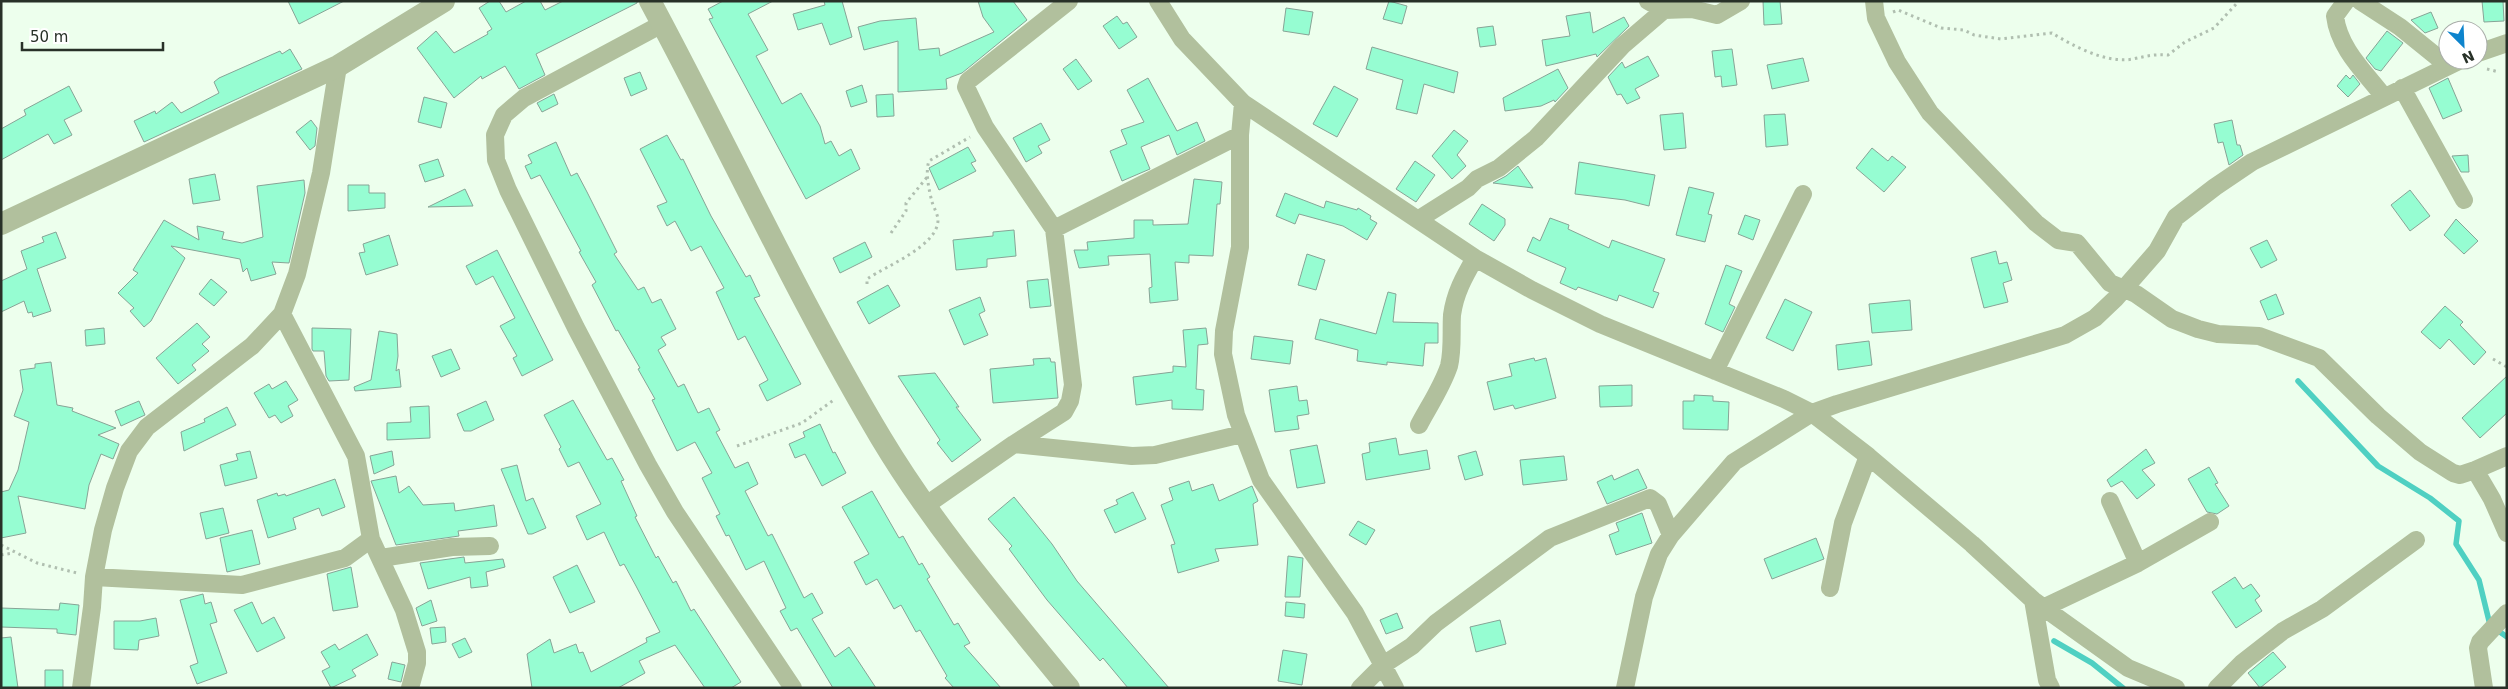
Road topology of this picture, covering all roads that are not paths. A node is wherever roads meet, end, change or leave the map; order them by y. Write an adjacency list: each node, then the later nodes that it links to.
1 (444, 1): 15 (street)
2 (650, 1): 11 (street)
3 (1069, 1): 25 (street)
4 (1158, 1): 19 (street)
5 (1648, 1): 9 (street)
6 (1741, 1): 9 (street)
7 (2346, 1): 18 (street)
8 (2360, 1): 14 (street)
9 (1664, 10): 23 (street)
10 (1875, 10): 27 (street)
11 (662, 24): 38 (street); 54 (street)
12 (2507, 43): 13 (street)
13 (2488, 50)
14 (2438, 52)
15 (338, 66): 24 (street); 28 (street)
16 (2439, 70): 17 (street)
17 (2402, 88): 18 (street); 22 (street)
18 (2384, 97): 27 (street)
19 (1243, 103): 20 (street); 23 (street)
20 (1240, 134): 25 (street); 32 (street)
21 (1803, 194): 29 (street)
22 (2464, 200)
23 (1419, 219): 26 (street)
24 (1, 224)
25 (1054, 229): 33 (street)
26 (1476, 258): 29 (street); 31 (street)
27 (2124, 290): 30 (street); 36 (street)
28 (282, 314): 42 (street); 47 (street)
29 (1714, 371): 30 (street)
30 (1812, 413): 34 (street); 41 (street)
31 (1419, 425)
32 (1242, 434): 33 (street); 51 (street)
33 (1014, 444): 38 (street)
34 (1868, 456): 48 (street); 49 (street)
35 (2507, 456): 36 (street)
36 (2475, 470): 40 (street)
37 (2110, 501): 46 (street)
38 (925, 506): 55 (street)
39 (2210, 522): 46 (street)
40 (2507, 533)
41 (1672, 535): 51 (street); 58 (street)
42 (371, 539): 45 (street); 47 (street)
43 (2416, 540): 61 (street)
44 (490, 546): 45 (street)
45 (381, 558): 53 (street)
46 (2138, 563): 49 (street)
47 (94, 577): 52 (street)
48 (1830, 588)
49 (2038, 604): 59 (street); 60 (street)
50 (2507, 613): 62 (street)
51 (1383, 664): 56 (street); 57 (street)
52 (81, 688)
53 (410, 688)
54 (793, 688)
55 (1069, 688)
56 (1360, 688)
57 (1395, 688)
58 (1625, 688)
59 (2051, 688)
60 (2176, 688)
61 (2217, 688)
62 (2484, 688)

